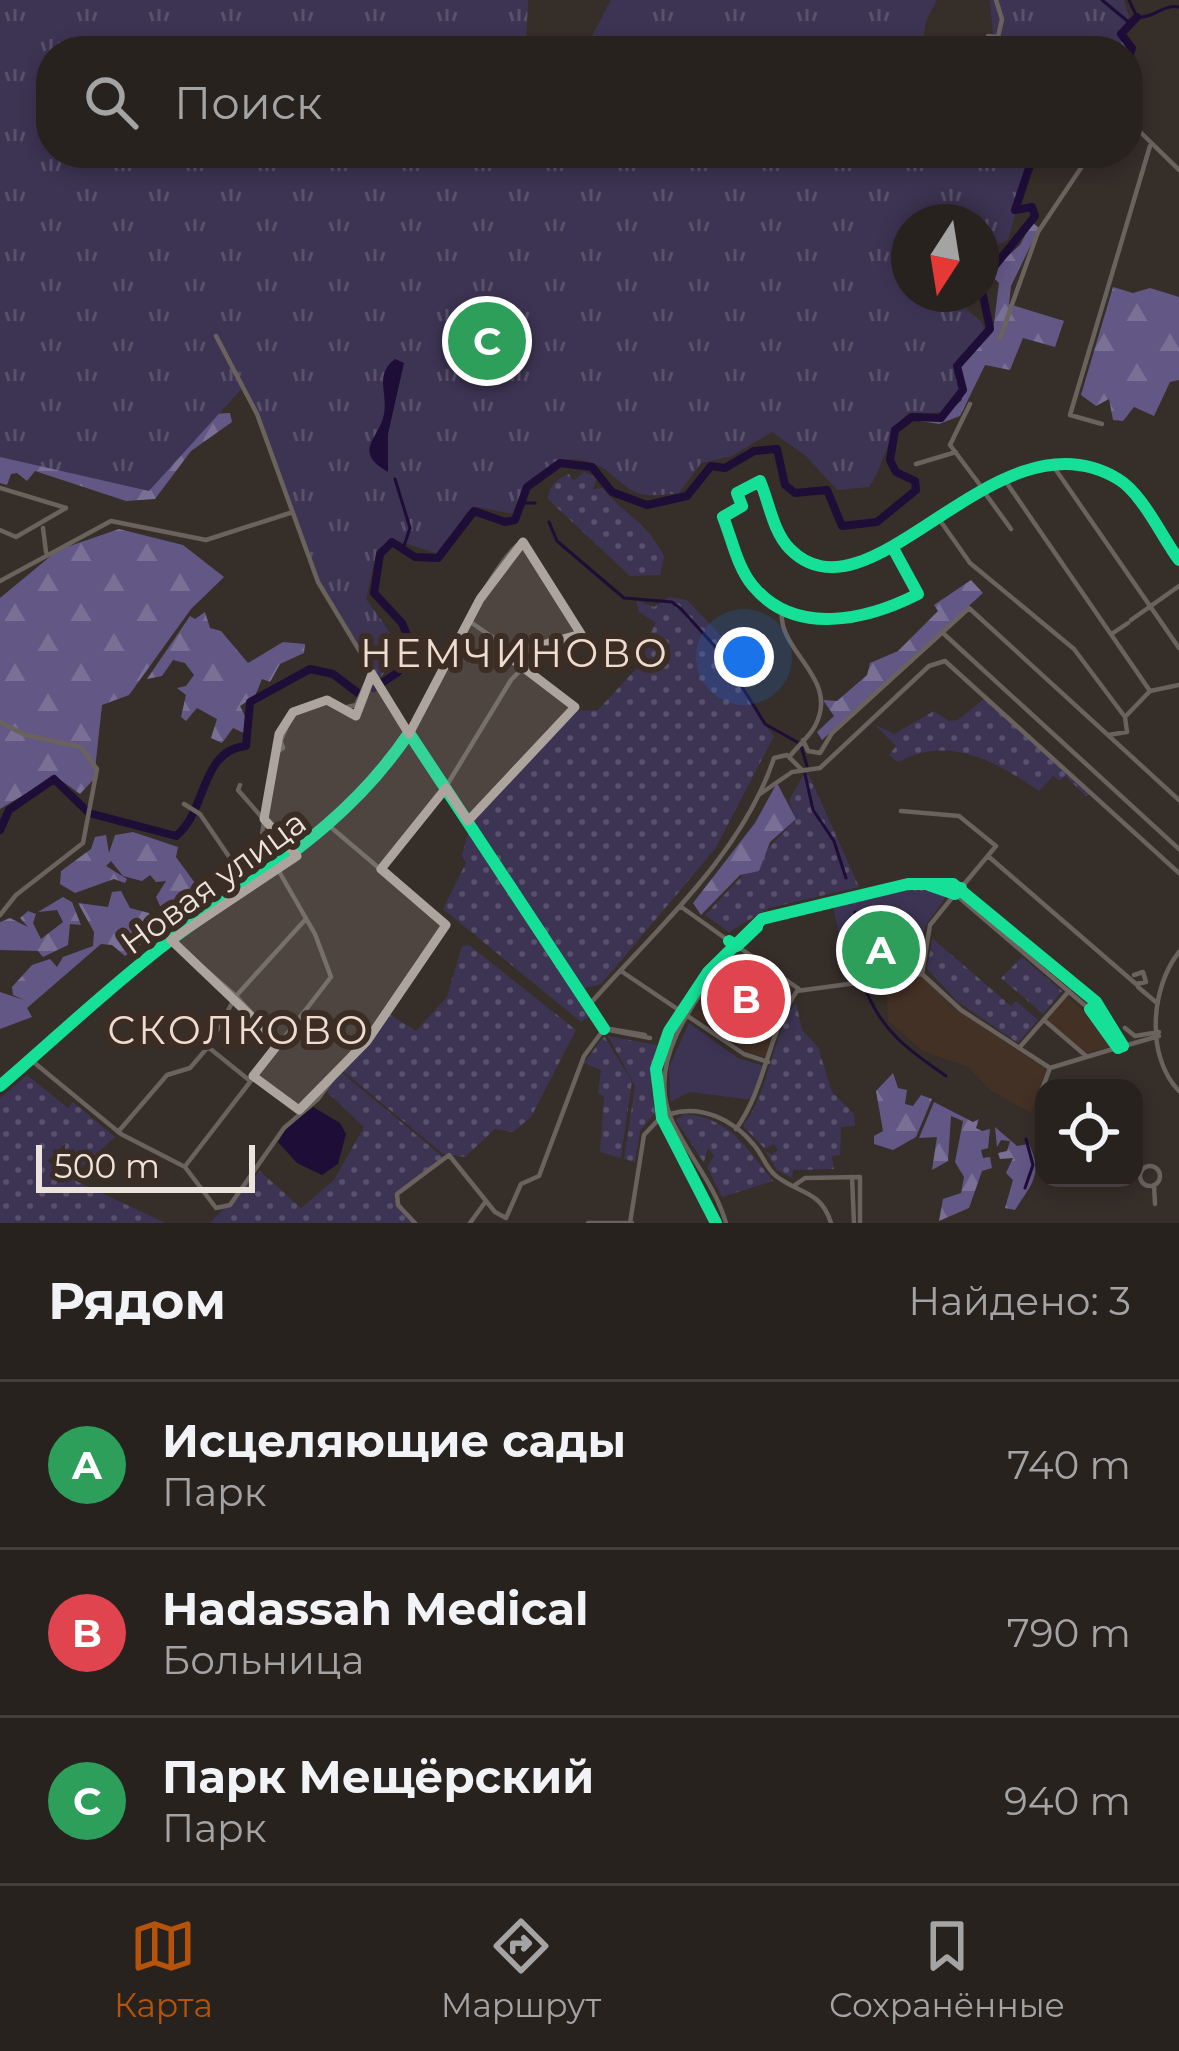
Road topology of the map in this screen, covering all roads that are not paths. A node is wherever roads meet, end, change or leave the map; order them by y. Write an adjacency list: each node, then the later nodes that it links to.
1 (996, 0): 2 (street)
2 (998, 36)
3 (1143, 138): 4 (street)
4 (1150, 146): 6 (street); 10 (street)
5 (1081, 168): 8 (street)
6 (1179, 170)
7 (216, 336): 17 (street)
8 (1000, 338)
9 (970, 404): 11 (street)
10 (1102, 424)
11 (956, 452): 12 (street); 16 (street)
12 (916, 464)
13 (1054, 467): 14 (street); 24 (street); 27 (street)
14 (1002, 476): 16 (street); 31 (street)
15 (0, 488): 19 (street)
16 (982, 489): 18 (street); 20 (street)
17 (291, 513): 23 (street); 34 (street)
18 (939, 519): 22 (street); 37 (street)
19 (42, 526): 21 (street); 23 (street)
20 (1011, 529)
21 (0, 530)
22 (894, 550): 28 (street); 28 (street)
23 (46, 552): 25 (street)
24 (1179, 560)
25 (0, 581)
26 (1179, 586): 27 (street)
27 (1150, 606): 31 (street); 32 (street)
28 (782, 607): 41 (street)
29 (469, 621): 33 (street); 33 (street); 39 (street)
30 (944, 634): 40 (street); 41 (street); 56 (street)
31 (1111, 634): 36 (street)
32 (1179, 648)
33 (525, 664): 48 (street); 54 (street)
34 (374, 676): 39 (street); 53 (street)
35 (1179, 686): 36 (street)
36 (1150, 692): 37 (street)
37 (1125, 717): 40 (street)
38 (0, 722): 66 (street)
39 (409, 733): 48 (street); 55 (street, Новая улица)
40 (1108, 735): 50 (street)
41 (803, 740): 42 (street)
42 (792, 760): 43 (street); 44 (street); 45 (street)
43 (771, 768): 46 (street); 49 (street)
44 (802, 770): 45 (street); 62 (street)
45 (792, 772): 46 (street)
46 (781, 777): 49 (street)
47 (240, 785): 53 (street)
48 (446, 787): 54 (street); 61 (street)
49 (760, 794): 65 (street)
50 (1179, 800)
51 (187, 805): 63 (street)
52 (902, 811): 59 (street)
53 (264, 819): 57 (street); 58 (street)
54 (468, 821): 81 (street)
55 (333, 829): 58 (street, Новая улица); 61 (street)
56 (1179, 849)
57 (259, 854)
58 (296, 856): 60 (street, Новая улица)
59 (988, 856): 64 (street); 75 (street)
60 (277, 868): 63 (street, Новая улица); 67 (street)
61 (381, 870): 100 (street)
62 (1179, 873)
63 (249, 886): 68 (street, Новая улица)
64 (958, 891): 69 (street); 70 (street); 73 (street)
65 (679, 905): 69 (street); 72 (street)
66 (0, 915)
67 (304, 920): 79 (street); 89 (street)
68 (171, 940): 79 (street); 93 (street, Новая улица)
69 (733, 943): 76 (street); 83 (street)
70 (1028, 950): 77 (street); 82 (street)
71 (1179, 952): 80 (street)
72 (620, 970): 81 (street); 83 (street)
73 (922, 974): 76 (street); 91 (street)
74 (1146, 982): 74 (street); 75 (street); 78 (street)
75 (1136, 984): 78 (street)
76 (799, 989): 94 (street)
77 (1069, 991): 82 (street); 84 (street)
78 (1148, 994): 80 (street)
79 (236, 996): 89 (street); 90 (street)
80 (1157, 1003): 86 (street)
81 (587, 1007): 85 (street)
82 (1097, 1010): 88 (street)
83 (684, 1014): 87 (street); 94 (street); 101 (street)
84 (1044, 1020): 91 (street); 92 (street)
85 (605, 1029): 87 (street); 109 (street)
86 (1159, 1034): 88 (street); 99 (street)
87 (657, 1039): 101 (street)
88 (1126, 1039): 92 (street)
89 (279, 1043): 96 (street)
90 (208, 1047): 96 (street); 103 (street)
91 (1019, 1048): 95 (street)
92 (1086, 1057): 95 (street)
93 (31, 1060): 98 (street, Новая улица); 103 (street)
94 (768, 1062): 102 (street)
95 (1050, 1068): 97 (street)
96 (251, 1078): 100 (street); 104 (street)
97 (1046, 1079)
98 (0, 1086)
99 (1179, 1090)
100 (299, 1110): 104 (street)
101 (665, 1116): 102 (street); 114 (street); 115 (street); 116 (street)
102 (736, 1129): 107 (street)
103 (118, 1132): 104 (street)
104 (185, 1167)
105 (1143, 1168): 108 (street)
106 (1143, 1183): 108 (street)
107 (795, 1185): 117 (street); 118 (street)
108 (1154, 1185): 110 (street)
109 (486, 1201): 111 (street); 112 (street)
110 (1154, 1204)
111 (415, 1223)
112 (470, 1223)
113 (588, 1223): 114 (street)
114 (631, 1223)
115 (716, 1223)
116 (726, 1223)
117 (831, 1223)
118 (857, 1223)

